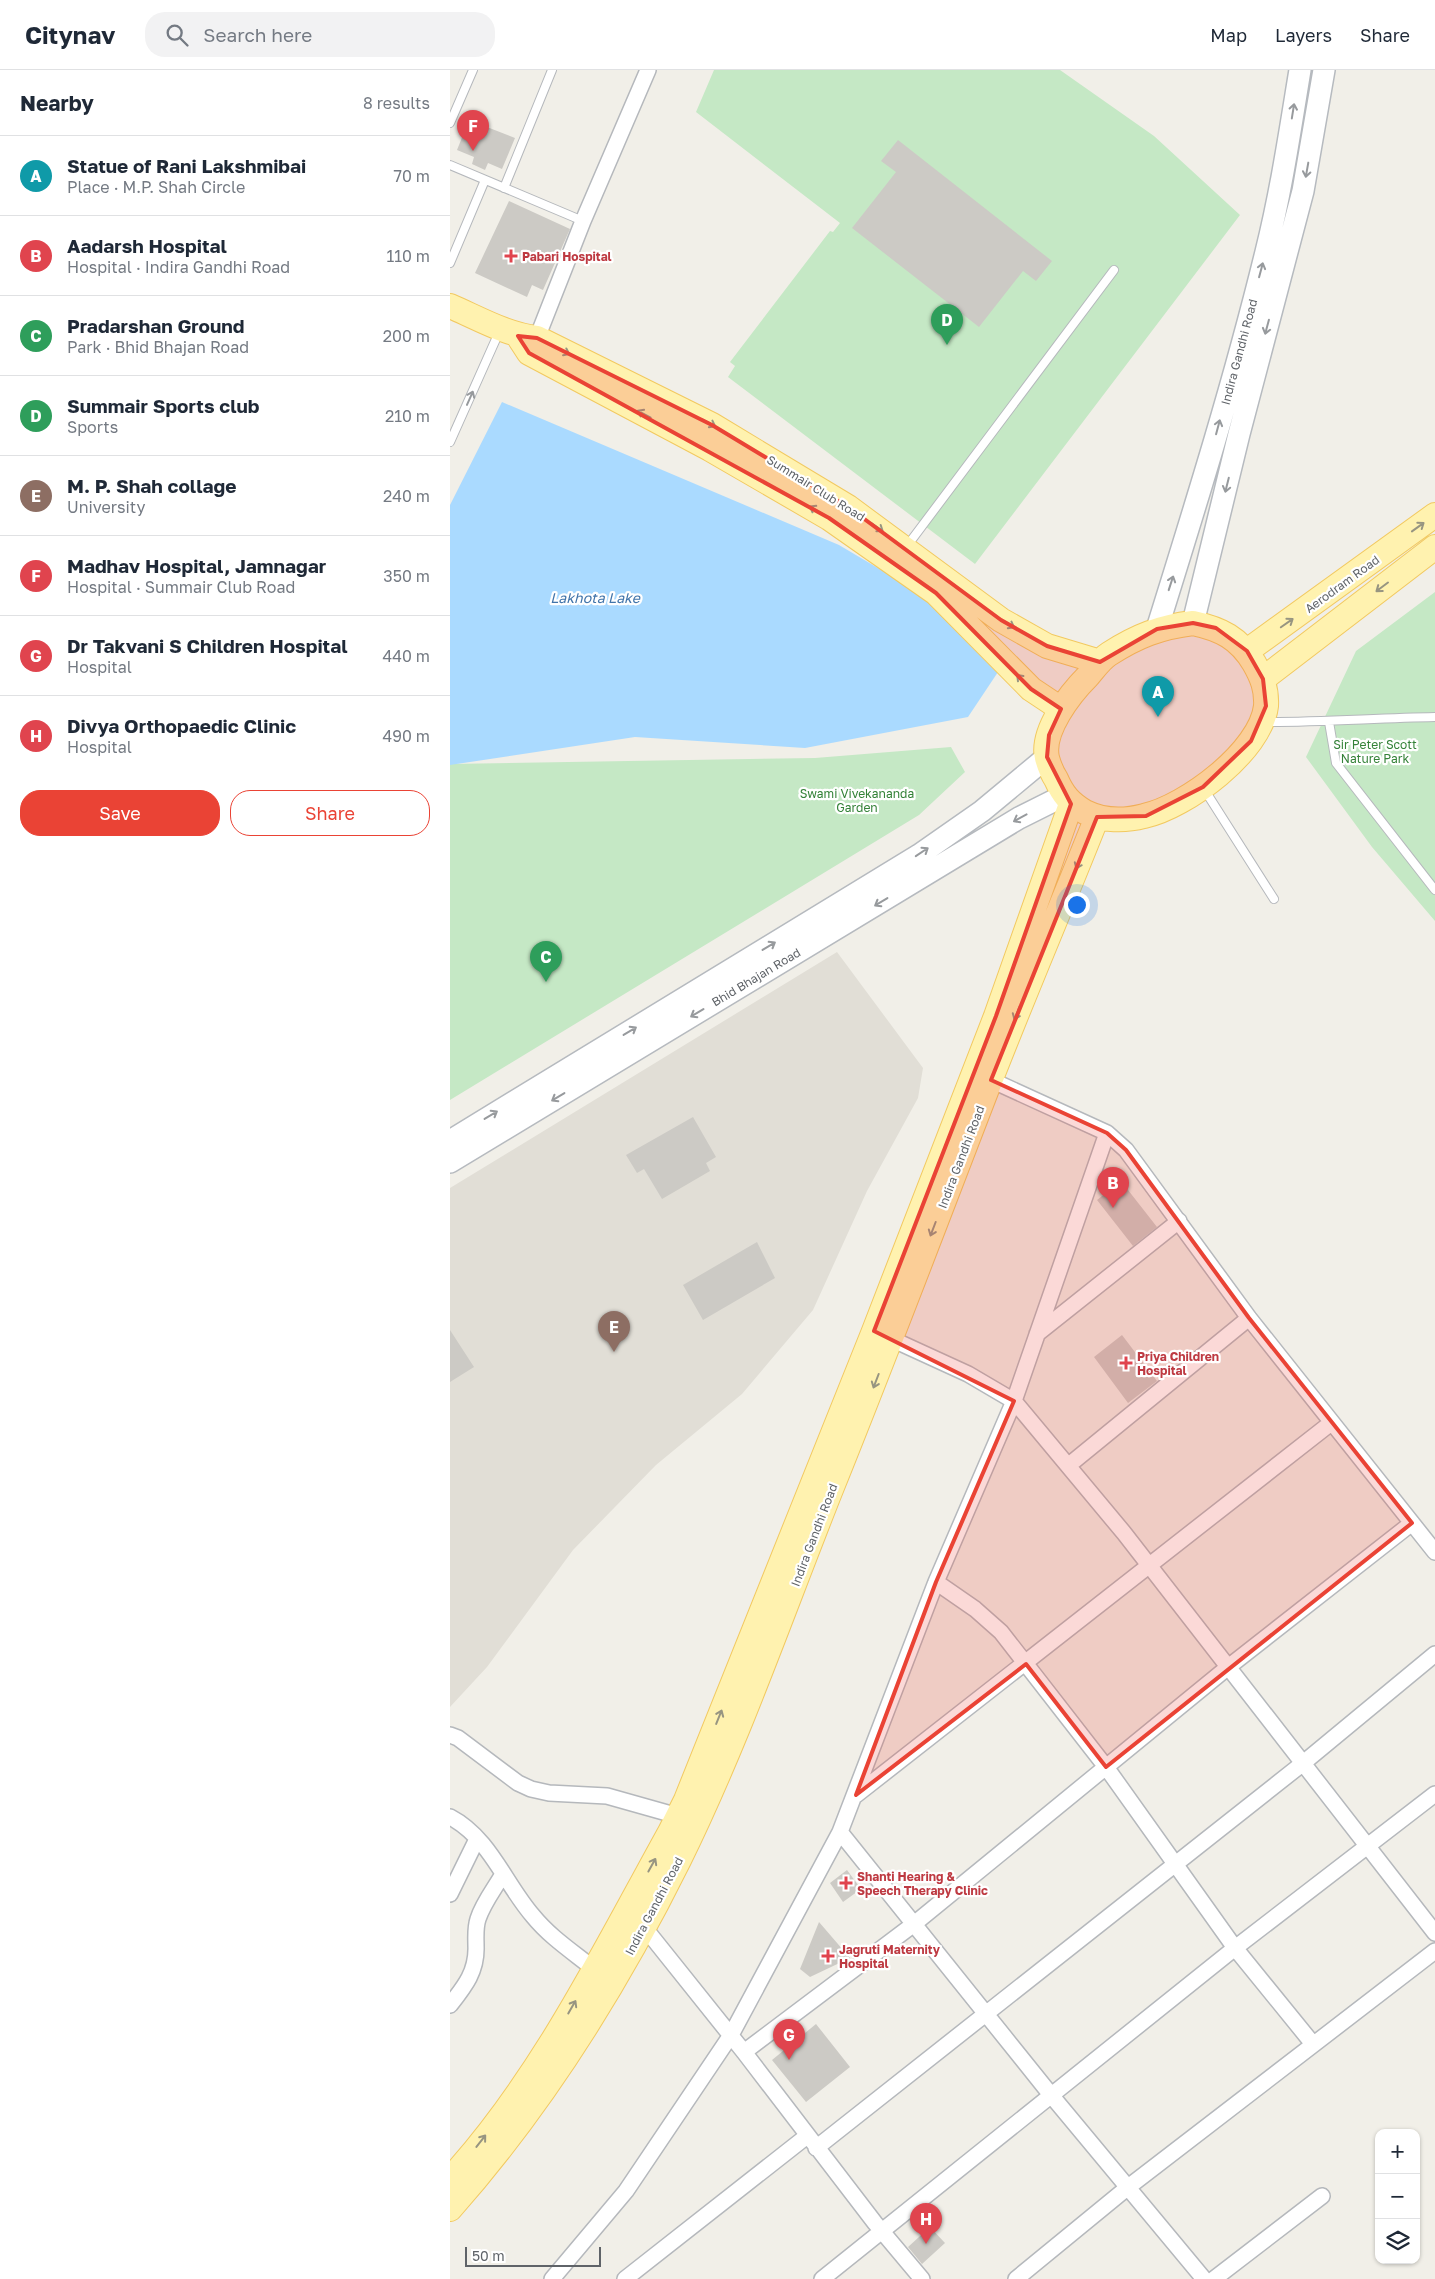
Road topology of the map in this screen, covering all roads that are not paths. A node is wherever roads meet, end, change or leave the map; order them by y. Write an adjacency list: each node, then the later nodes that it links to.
1 (473, 70): 6 (lane)
2 (552, 70): 9 (lane)
3 (648, 70): 10 (street)
4 (1300, 70): 20 (main road, Indira Gandhi Road, one-way to 4)
5 (1324, 70): 19 (main road, Indira Gandhi Road, one-way to 19)
6 (450, 123)
7 (450, 165): 8 (lane)
8 (484, 180): 9 (lane); 11 (lane)
9 (504, 188): 10 (lane)
10 (583, 221): 14 (street)
11 (450, 263)
12 (1114, 270): 18 (lane)
13 (450, 306): 14 (main road, Summair Club Road)
14 (519, 334): 15 (lane, one-way to 14); 18 (main road, Summair Club Road, one-way to 18); 24 (main road, Summair Club Road, one-way to 14)
15 (450, 442)
16 (1435, 515): 21 (main road, Aerodram Road, one-way to 16)
17 (1435, 547): 23 (main road, Aerodram Road, one-way to 23)
18 (906, 548): 22 (main road, Summair Club Road, one-way to 22)
19 (1193, 622): 20 (main road); 21 (main road)
20 (1157, 629): 22 (main road)
21 (1247, 652): 23 (main road)
22 (1100, 662): 24 (main road)
23 (1263, 680): 26 (main road)
24 (1061, 709): 28 (main road)
25 (1435, 717): 27 (lane)
26 (1262, 722): 27 (lane); 29 (main road)
27 (1329, 722): 32 (lane)
28 (1047, 756): 30 (main road); 36 (main road, Bhid Bhajan Road, one-way to 28)
29 (1203, 787): 31 (main road); 33 (lane)
30 (1067, 800): 31 (main road); 37 (main road, Bhid Bhajan Road, one-way to 37); 41 (main road, Indira Gandhi Road)
31 (1097, 817): 34 (main road, Indira Gandhi Road, one-way to 34)
32 (1435, 890)
33 (1274, 899)
34 (991, 1080): 35 (street); 41 (main road, Indira Gandhi Road, one-way to 41)
35 (1107, 1133): 38 (street); 40 (street)
36 (450, 1141)
37 (450, 1162)
38 (1178, 1221): 39 (street); 40 (street)
39 (1250, 1318): 43 (street); 44 (street)
40 (1036, 1334): 42 (street)
41 (883, 1335): 42 (street); 57 (main road, Indira Gandhi Road, one-way to 41); 66 (main road, Indira Gandhi Road, one-way to 66)
42 (1014, 1401): 44 (street); 48 (street)
43 (1331, 1422): 45 (street); 47 (street)
44 (1069, 1466): 47 (street)
45 (1412, 1523): 46 (street); 51 (street)
46 (1435, 1552)
47 (1149, 1567): 50 (street); 51 (street)
48 (936, 1582): 50 (street); 56 (street)
49 (1435, 1654): 53 (street)
50 (1026, 1664): 54 (street); 56 (street)
51 (1227, 1668): 53 (street); 54 (street)
52 (450, 1735): 57 (street)
53 (1302, 1764): 61 (street); 62 (street)
54 (1106, 1767): 62 (street); 65 (street)
55 (1435, 1794): 61 (street)
56 (856, 1795): 59 (street)
57 (678, 1816): 70 (main road, Indira Gandhi Road, one-way to 57)
58 (450, 1817): 60 (street)
59 (840, 1832): 65 (street); 73 (street)
60 (477, 1839): 63 (street); 64 (street)
61 (1367, 1847): 67 (street); 68 (street)
62 (1174, 1864): 68 (street); 72 (street)
63 (503, 1874): 70 (street); 71 (street)
64 (450, 1894)
65 (914, 1924): 72 (street); 75 (street)
66 (644, 1927): 73 (street); 82 (main road, Indira Gandhi Road)
67 (1435, 1933)
68 (1235, 1948): 74 (street); 76 (street)
69 (1435, 1951): 74 (street)
70 (594, 1969): 79 (main road, Indira Gandhi Road, one-way to 70)
71 (450, 2005)
72 (985, 2013): 76 (street); 78 (street)
73 (730, 2035): 75 (street); 84 (street)
74 (1313, 2044): 80 (street)
75 (744, 2052): 77 (street)
76 (1051, 2095): 80 (street); 83 (street)
77 (807, 2136): 78 (street); 85 (street)
78 (816, 2148): 83 (street)
79 (450, 2178)
80 (1127, 2188): 88 (street); 89 (street)
81 (1322, 2196): 90 (street)
82 (450, 2209)
83 (882, 2231): 86 (street); 87 (street)
84 (552, 2279)
85 (625, 2279)
86 (822, 2279)
87 (922, 2279)
88 (1016, 2279)
89 (1204, 2279)
90 (1214, 2279)

